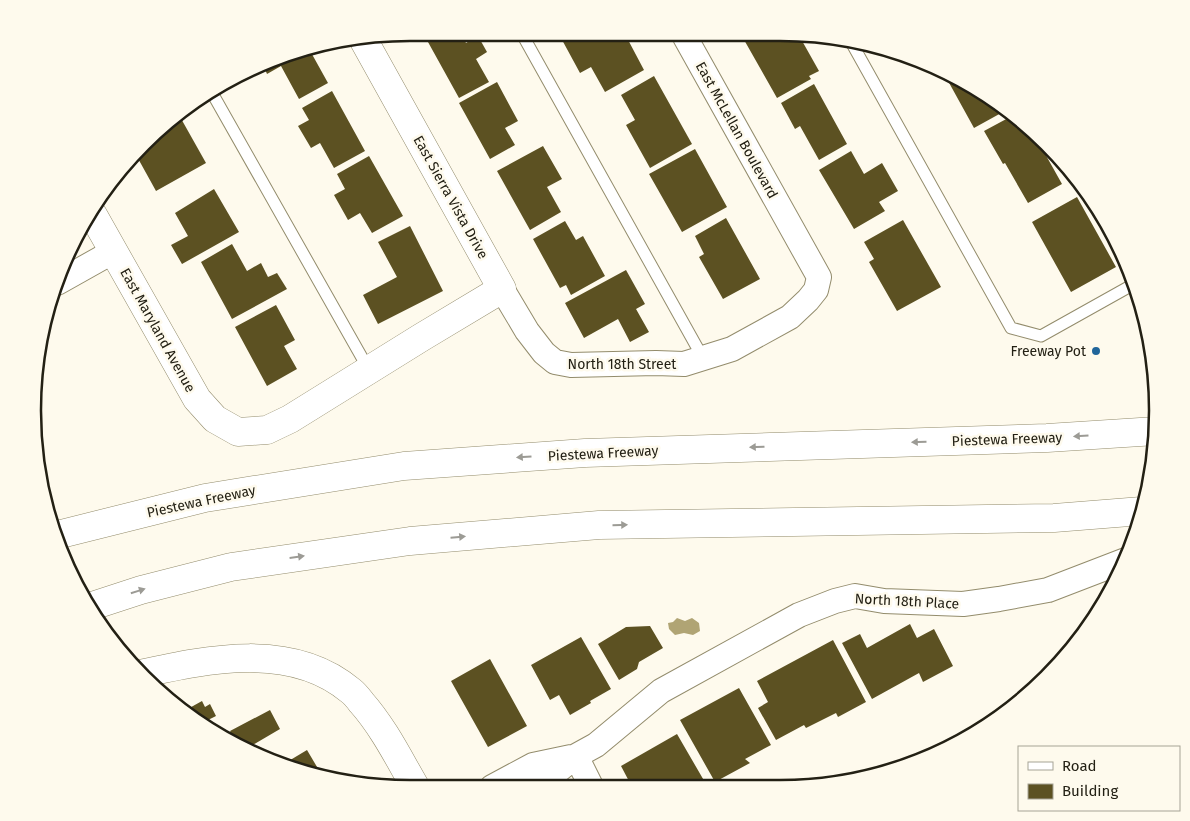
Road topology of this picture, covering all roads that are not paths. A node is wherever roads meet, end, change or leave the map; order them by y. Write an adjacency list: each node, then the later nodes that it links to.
1 (526, 41): 13 (lane)
2 (686, 41): 7 (street, East McLellan Boulevard)
3 (366, 44): 11 (main road, East Sierra Vista Drive)
4 (855, 49): 10 (lane)
5 (215, 97): 14 (lane)
6 (95, 218): 8 (main road, East Maryland Avenue)
7 (790, 223): 13 (street, North 18th Street)
8 (114, 251): 9 (street); 14 (main road, East Maryland Avenue)
9 (65, 279)
10 (1127, 288)
11 (502, 289): 12 (street, East Sierra Vista Drive); 14 (main road)
12 (544, 353): 13 (street, North 18th Street)
13 (703, 358)
14 (368, 370)
15 (1148, 432): 17 (main road, Piestewa Freeway, one-way to 17)
16 (1135, 511): 19 (main road, one-way to 16)
17 (63, 534)
18 (1116, 564): 21 (street, North 18th Place)
19 (96, 605)
20 (149, 672): 23 (main road)
21 (576, 756): 22 (street, North 18th Place); 24 (street)
22 (537, 778)
23 (411, 780)
24 (588, 780)

